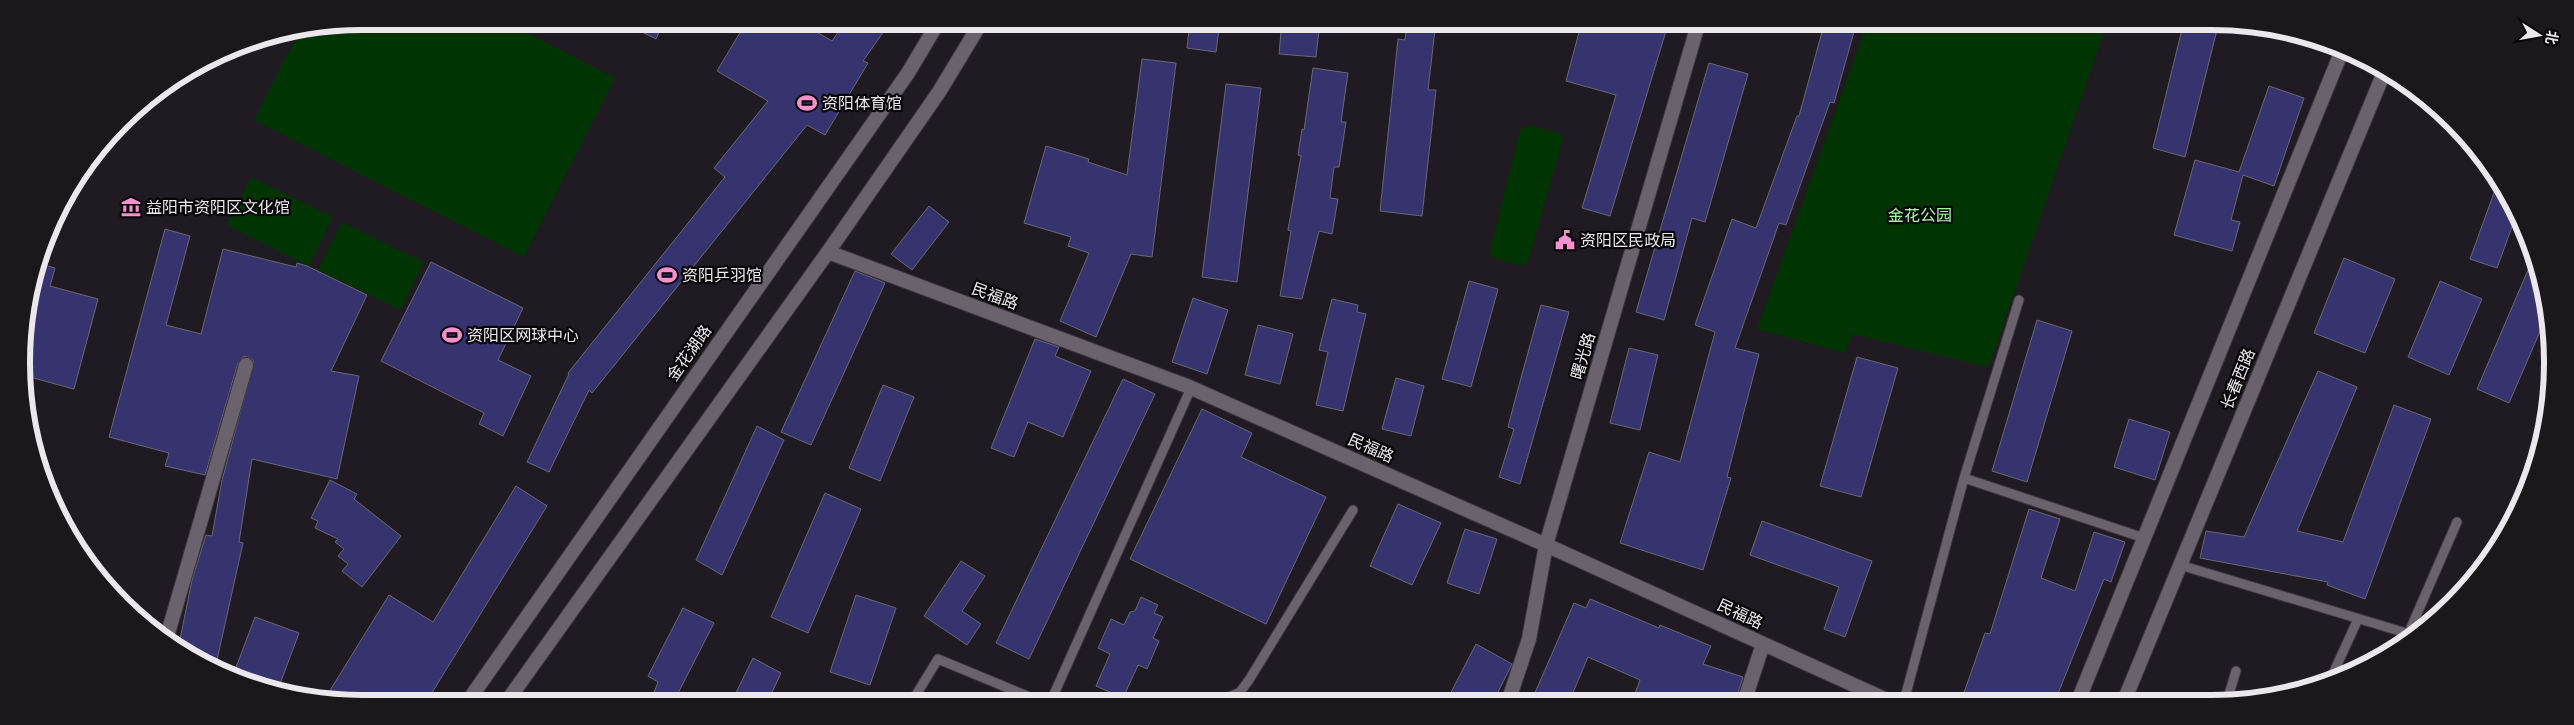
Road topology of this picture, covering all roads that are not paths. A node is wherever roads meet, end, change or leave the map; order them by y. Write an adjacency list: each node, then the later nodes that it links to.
1 (934, 30): 24 (main road, 金花湖路)
2 (977, 30): 6 (main road)
3 (1696, 30): 14 (main road, 曙光路)
4 (2339, 55): 13 (main road)
5 (2382, 77): 15 (main road, 长春西路)
6 (828, 252): 9 (main road, 民福路); 25 (main road)
7 (2019, 300): 10 (lane)
8 (246, 365): 18 (main road)
9 (1191, 388): 14 (main road, 民福路); 28 (lane)
10 (1964, 478): 13 (lane); 33 (lane)
11 (1353, 510): 29 (lane)
12 (2458, 522): 17 (lane)
13 (2144, 538): 34 (main road)
14 (1546, 545): 20 (main road, 民福路); 30 (main road, 曙光路)
15 (2180, 565): 16 (lane); 35 (main road, 长春西路)
16 (2358, 618): 19 (lane); 22 (lane)
17 (2413, 627)
18 (168, 632)
19 (2403, 634)
20 (1763, 644): 31 (main road); 32 (main road, 民福路)
21 (2236, 671): 23 (lane)
22 (2334, 672)
23 (2229, 694)
24 (472, 695)
25 (512, 695)
26 (916, 695): 27 (lane)
27 (1025, 695)
28 (1054, 695)
29 (1233, 695)
30 (1510, 695)
31 (1746, 695)
32 (1876, 695)
33 (1906, 695)
34 (2080, 695)
35 (2126, 695)

